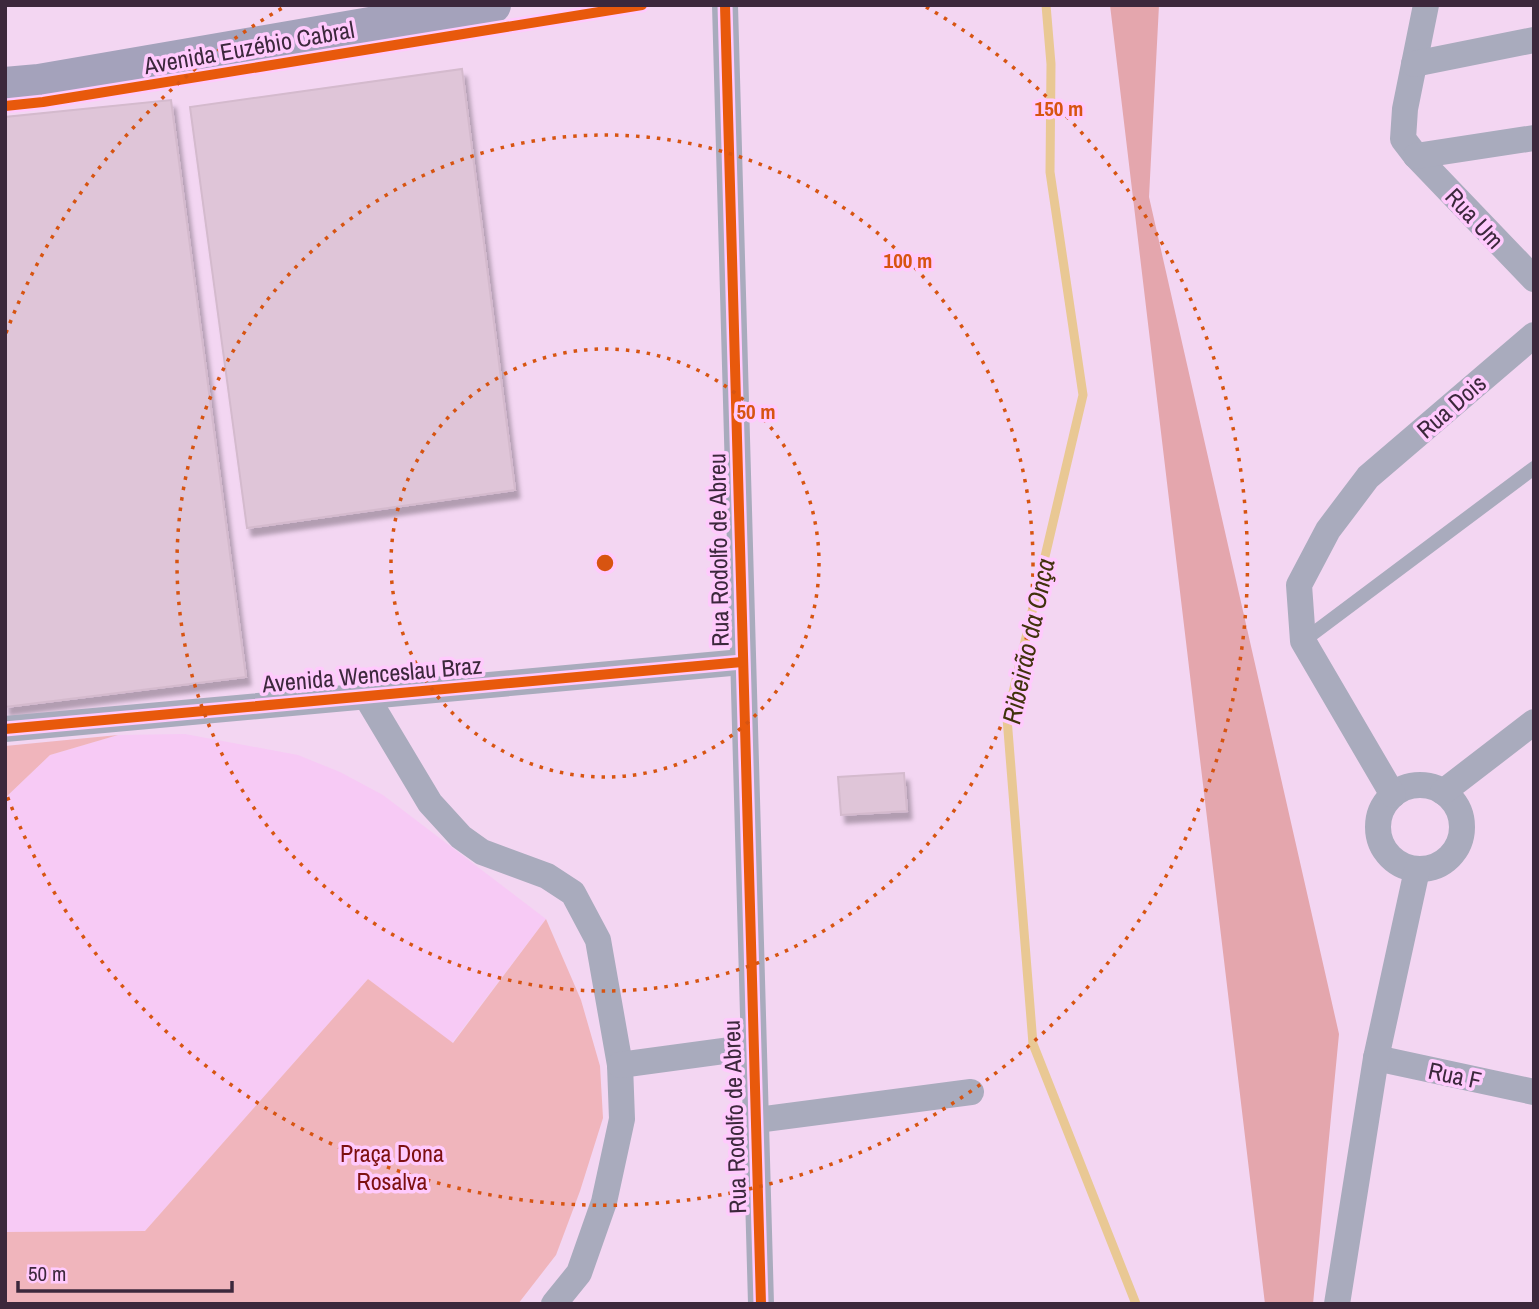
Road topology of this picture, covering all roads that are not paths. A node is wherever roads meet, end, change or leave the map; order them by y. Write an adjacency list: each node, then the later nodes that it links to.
1 (492, 5): 6 (main road, Avenida Euzébio Cabral)
2 (725, 5): 13 (street, Rua Rodolfo de Abreu)
3 (1426, 5): 5 (street)
4 (1534, 40): 5 (street)
5 (1414, 64): 8 (street)
6 (5, 86)
7 (1534, 138): 8 (street)
8 (1416, 156): 9 (street, Rua Um)
9 (1534, 279)
10 (1534, 335): 12 (street, Rua Dois)
11 (1534, 468): 12 (lane)
12 (1303, 641): 18 (street)
13 (742, 662): 14 (street, Avenida Wenceslau Braz); 20 (street, Rua Rodolfo de Abreu)
14 (366, 696): 16 (street, Avenida Wenceslau Braz); 22 (street)
15 (1534, 722): 17 (street)
16 (5, 729)
17 (1443, 792): 18 (street); 19 (street)
18 (1393, 795): 19 (street)
19 (1417, 870): 21 (street)
20 (753, 1047): 22 (street); 25 (street, Rua Rodolfo de Abreu)
21 (1376, 1058): 23 (street, Rua F); 28 (street)
22 (620, 1065): 26 (street)
23 (1534, 1092)
24 (971, 1093): 25 (street)
25 (757, 1120): 27 (street, Rua Rodolfo de Abreu)
26 (554, 1304)
27 (761, 1304)
28 (1337, 1304)

